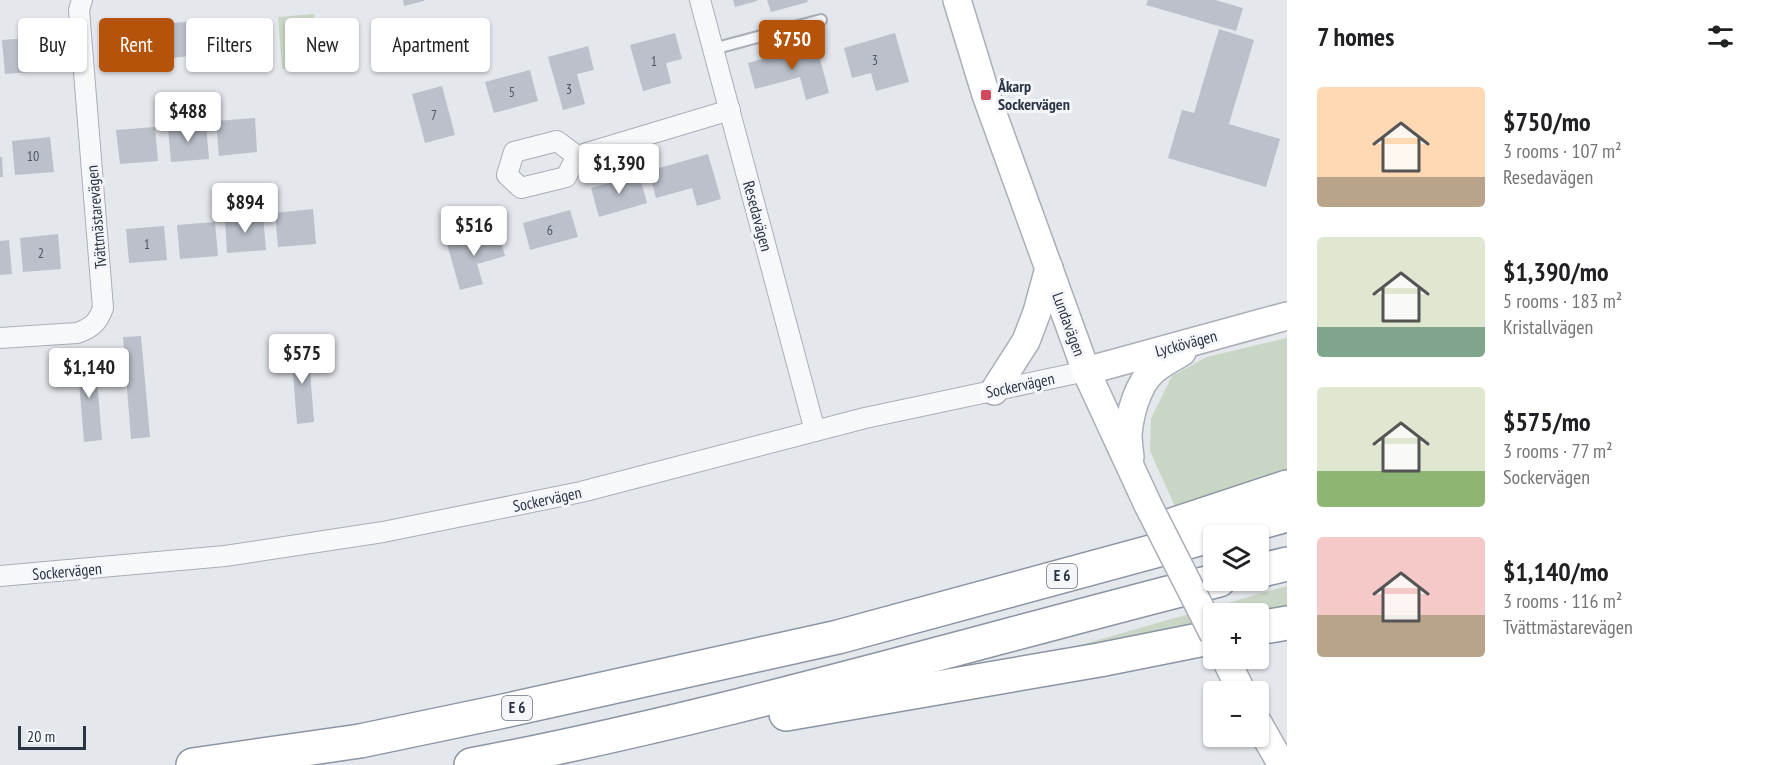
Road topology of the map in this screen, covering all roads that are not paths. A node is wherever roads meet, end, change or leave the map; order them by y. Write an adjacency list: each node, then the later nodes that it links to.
1 (700, 0): 5 (street, Resedavägen)
2 (957, 0): 8 (main road, Lundavägen)
3 (79, 3): 11 (street, Tvättmästarevägen)
4 (820, 20): 5 (lane)
5 (713, 49): 6 (street, Resedavägen)
6 (730, 110): 7 (street); 14 (street, Resedavägen)
7 (578, 156)
8 (1049, 268): 12 (main road, Lundavägen); 13 (main road)
9 (1287, 316): 10 (main road, Lyckövägen)
10 (1222, 333): 12 (main road, Lyckövägen); 15 (main road)
11 (0, 338)
12 (1086, 371): 13 (street, Sockervägen); 15 (main road, Lundavägen)
13 (994, 391): 14 (street, Sockervägen)
14 (815, 431): 20 (street, Sockervägen)
15 (1132, 473): 22 (main road, Lundavägen, bridge)
16 (1287, 487): 25 (highway)
17 (1287, 515): 25 (highway, E 6)
18 (1287, 564): 19 (highway)
19 (1269, 568)
20 (0, 576)
21 (1203, 584): 27 (highway)
22 (1203, 614)
23 (1287, 623): 24 (highway)
24 (1269, 626)
25 (838, 637): 29 (highway, E 6)
26 (1203, 638): 27 (highway)
27 (621, 734): 30 (highway)
28 (1269, 742): 31 (main road)
29 (193, 765)
30 (471, 765)
31 (1282, 765)

